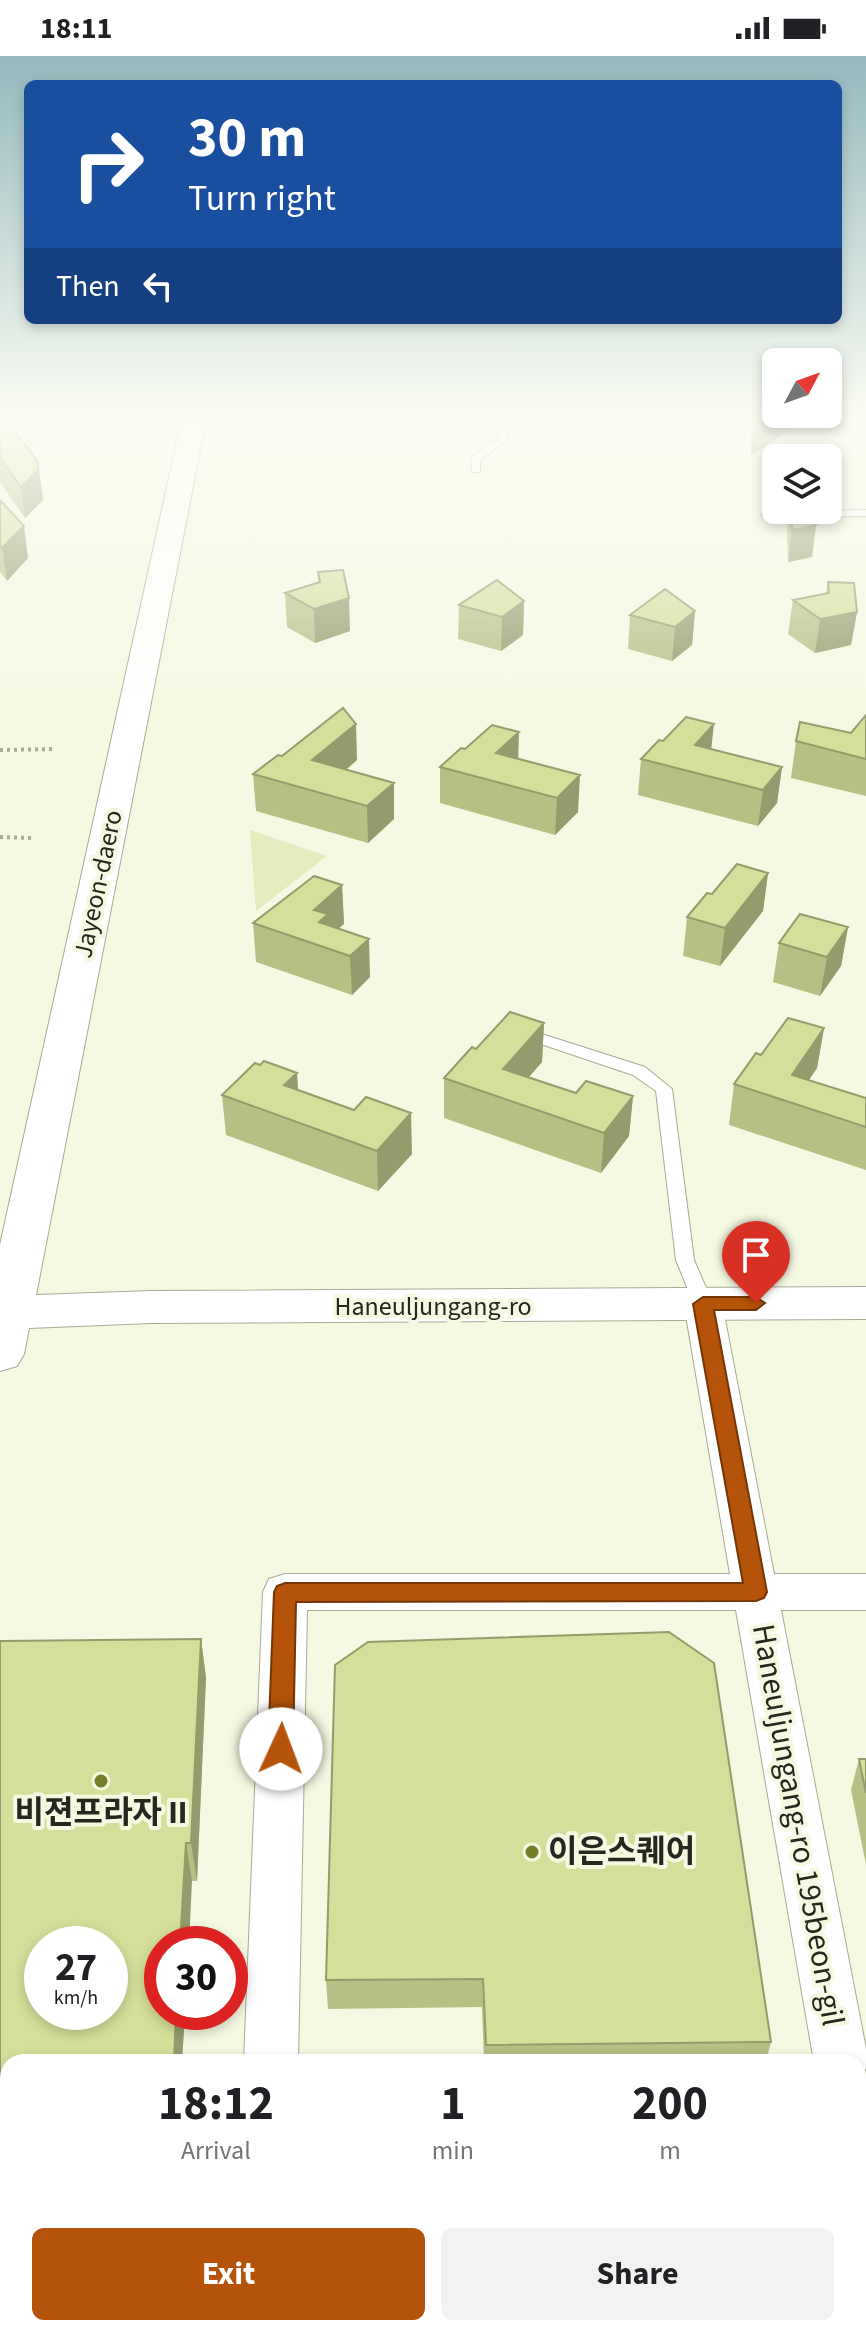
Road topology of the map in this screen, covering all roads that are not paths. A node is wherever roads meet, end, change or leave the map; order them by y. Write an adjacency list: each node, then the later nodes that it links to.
1 (173, 520): 5 (main road, Jayeon-daero)
2 (526, 1034): 4 (lane)
3 (866, 1303): 4 (main road, Haneuljungang-ro)
4 (703, 1304): 5 (main road, Haneuljungang-ro); 6 (street, Haneuljungang-ro 195beon-gil)
5 (3, 1326)
6 (756, 1592): 7 (street); 8 (street); 9 (street, Haneuljungang-ro 195beon-gil)
7 (866, 1592)
8 (271, 2054)
9 (840, 2054)

